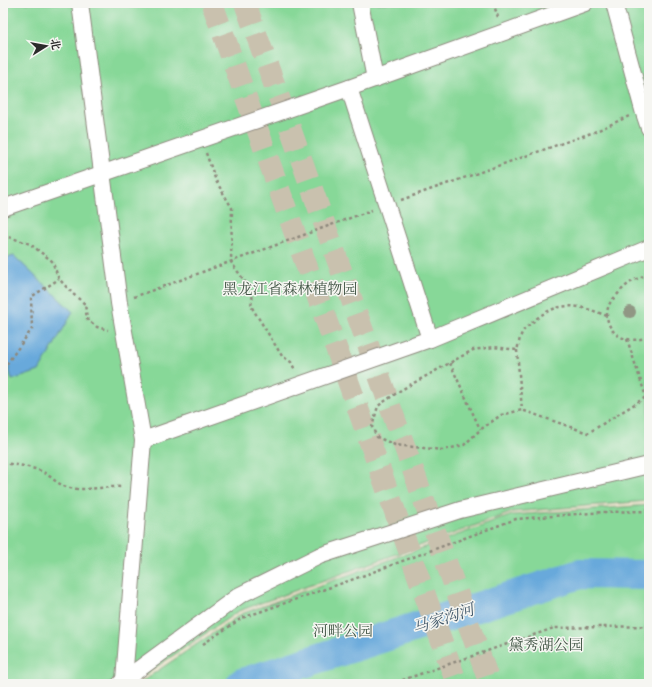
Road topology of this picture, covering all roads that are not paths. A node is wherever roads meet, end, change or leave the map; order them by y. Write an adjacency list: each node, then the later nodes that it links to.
1 (80, 3): 8 (street)
2 (360, 3): 5 (street)
3 (585, 3): 5 (street)
4 (614, 3): 7 (street)
5 (375, 79): 6 (street)
6 (349, 88): 8 (street); 11 (street)
7 (649, 128)
8 (102, 174): 9 (street); 12 (street)
9 (3, 208)
10 (649, 248): 11 (street)
11 (430, 339): 12 (street)
12 (144, 440): 14 (street)
13 (649, 465): 14 (street)
14 (122, 682)

